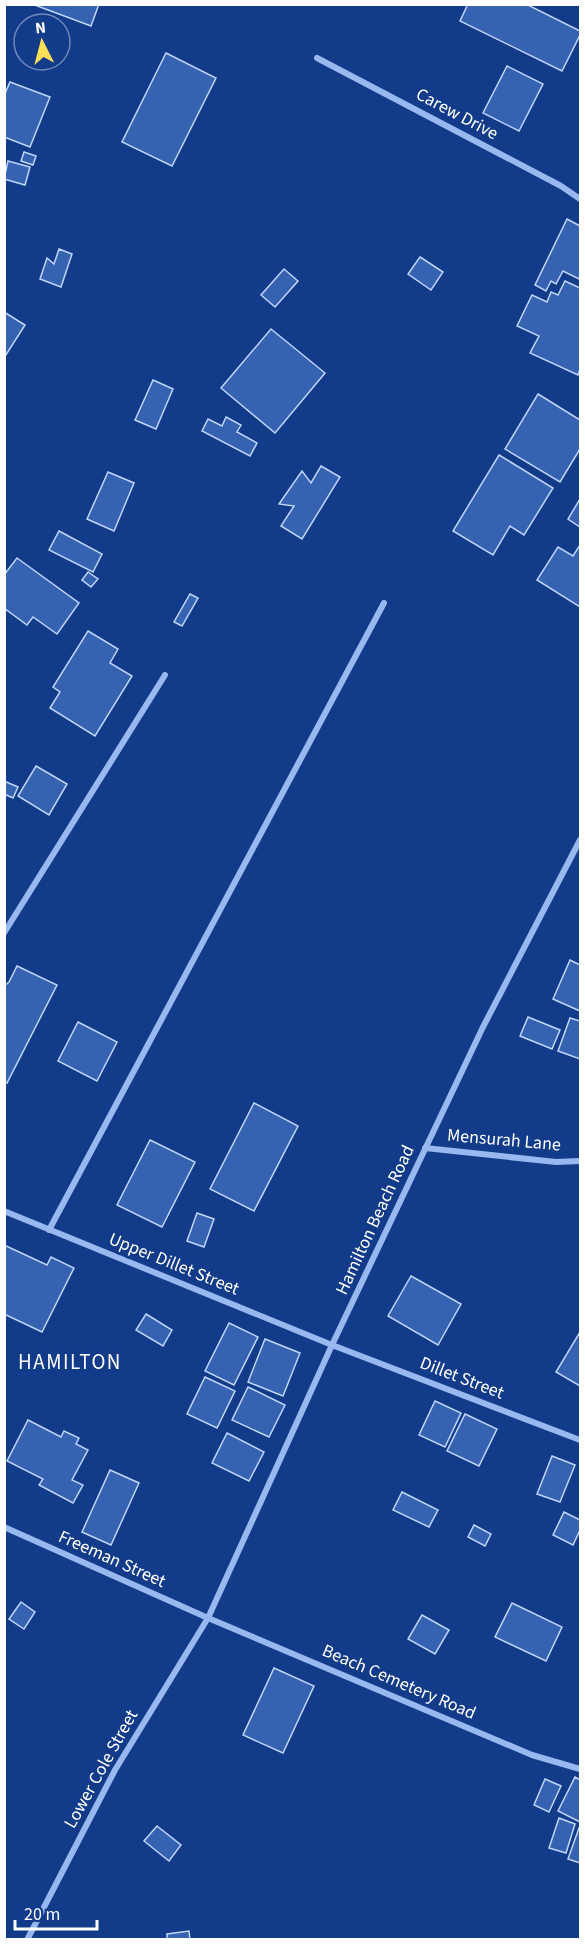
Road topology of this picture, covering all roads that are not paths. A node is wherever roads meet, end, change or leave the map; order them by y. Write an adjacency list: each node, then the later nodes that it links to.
1 (317, 58): 2 (street, Carew Drive)
2 (580, 198)
3 (384, 603): 10 (street)
4 (165, 675): 6 (street)
5 (580, 840): 7 (street, Hamilton Beach Road)
6 (4, 933)
7 (425, 1148): 8 (street, Mensurah Lane); 11 (street, Hamilton Beach Road)
8 (580, 1161)
9 (4, 1211): 10 (street, Upper Dillet Street)
10 (49, 1230): 11 (street, Upper Dillet Street)
11 (332, 1345): 12 (street, Dillet Street); 14 (street, Hamilton Beach Road)
12 (580, 1440)
13 (4, 1527): 14 (street, Freeman Street)
14 (208, 1618): 15 (street, Beach Cemetery Road); 16 (street, Lower Cole Street)
15 (580, 1769)
16 (27, 1940)

